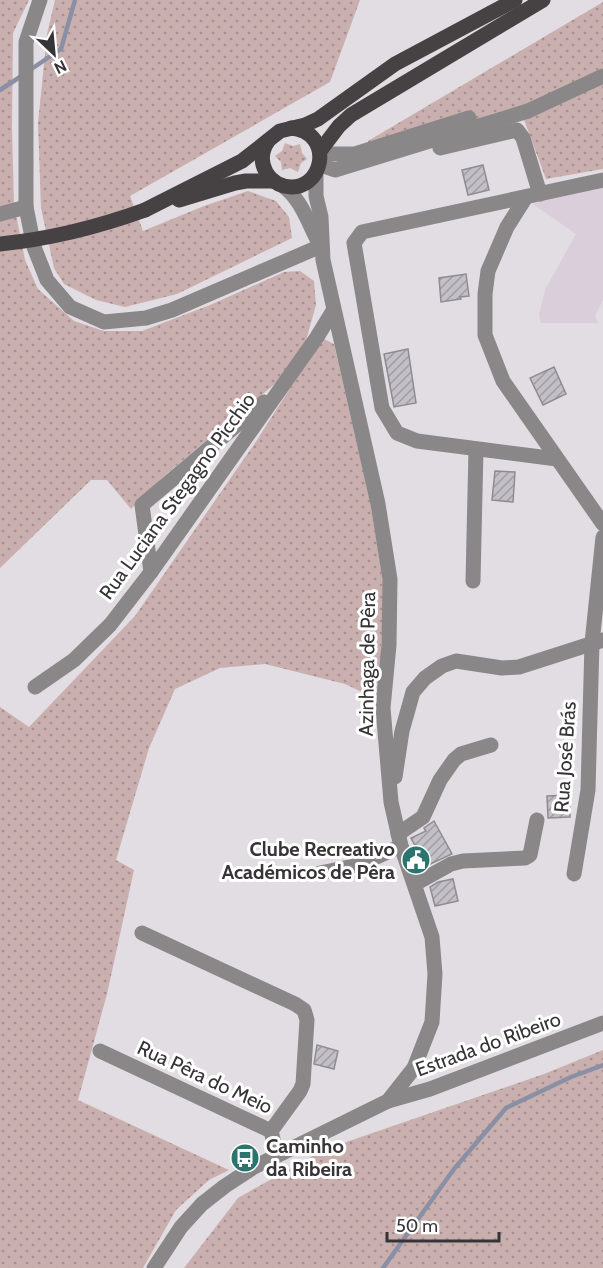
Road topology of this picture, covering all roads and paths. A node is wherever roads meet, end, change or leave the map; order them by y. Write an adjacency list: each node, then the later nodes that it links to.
1 (40, 0): 13 (street)
2 (515, 0): 6 (main road)
3 (543, 0): 9 (main road)
4 (603, 66): 9 (street)
5 (603, 76): 9 (street)
6 (286, 129): 7 (main road); 9 (main road)
7 (270, 138): 11 (main road); 14 (main road)
8 (402, 157): 12 (street)
9 (319, 161): 11 (main road); 17 (street, Azinhaga de Pêra)
10 (603, 180): 12 (street)
11 (279, 183): 14 (main road); 17 (street, Azinhaga de Pêra)
12 (533, 196): 20 (street); 21 (street)
13 (26, 207): 15 (street); 17 (street)
14 (145, 210): 16 (main road, bridge)
15 (0, 214)
16 (0, 244)
17 (321, 246): 18 (street, Azinhaga de Pêra)
18 (333, 311): 19 (street, Rua Luciana Stegagno Picchio); 29 (street, Azinhaga de Pêra)
19 (280, 389): 24 (street, Rua Luciana Stegagno Picchio); 24 (street)
20 (476, 448): 21 (street); 25 (street)
21 (556, 459): 22 (street)
22 (603, 524)
23 (603, 537): 26 (street, Rua José Brás)
24 (151, 573): 27 (street, Rua Luciana Stegagno Picchio)
25 (473, 581)
26 (597, 641): 29 (street); 33 (street, Rua José Brás)
27 (35, 687)
28 (491, 745): 31 (street)
29 (391, 802): 31 (street, Azinhaga de Pêra)
30 (537, 820): 34 (street)
31 (400, 840): 32 (street); 34 (street, Azinhaga de Pêra)
32 (320, 873)
33 (574, 874)
34 (415, 884): 38 (street, Azinhaga de Pêra)
35 (142, 933): 39 (street)
36 (603, 1023): 38 (street, Estrada do Ribeiro)
37 (100, 1051): 39 (street, Rua Pêra do Meio)
38 (388, 1101): 40 (street, Azinhaga de Pêra)
39 (271, 1131): 40 (street, Rua Pêra do Meio)
40 (277, 1155): 41 (street, Azinhaga de Pêra)
41 (154, 1268)

